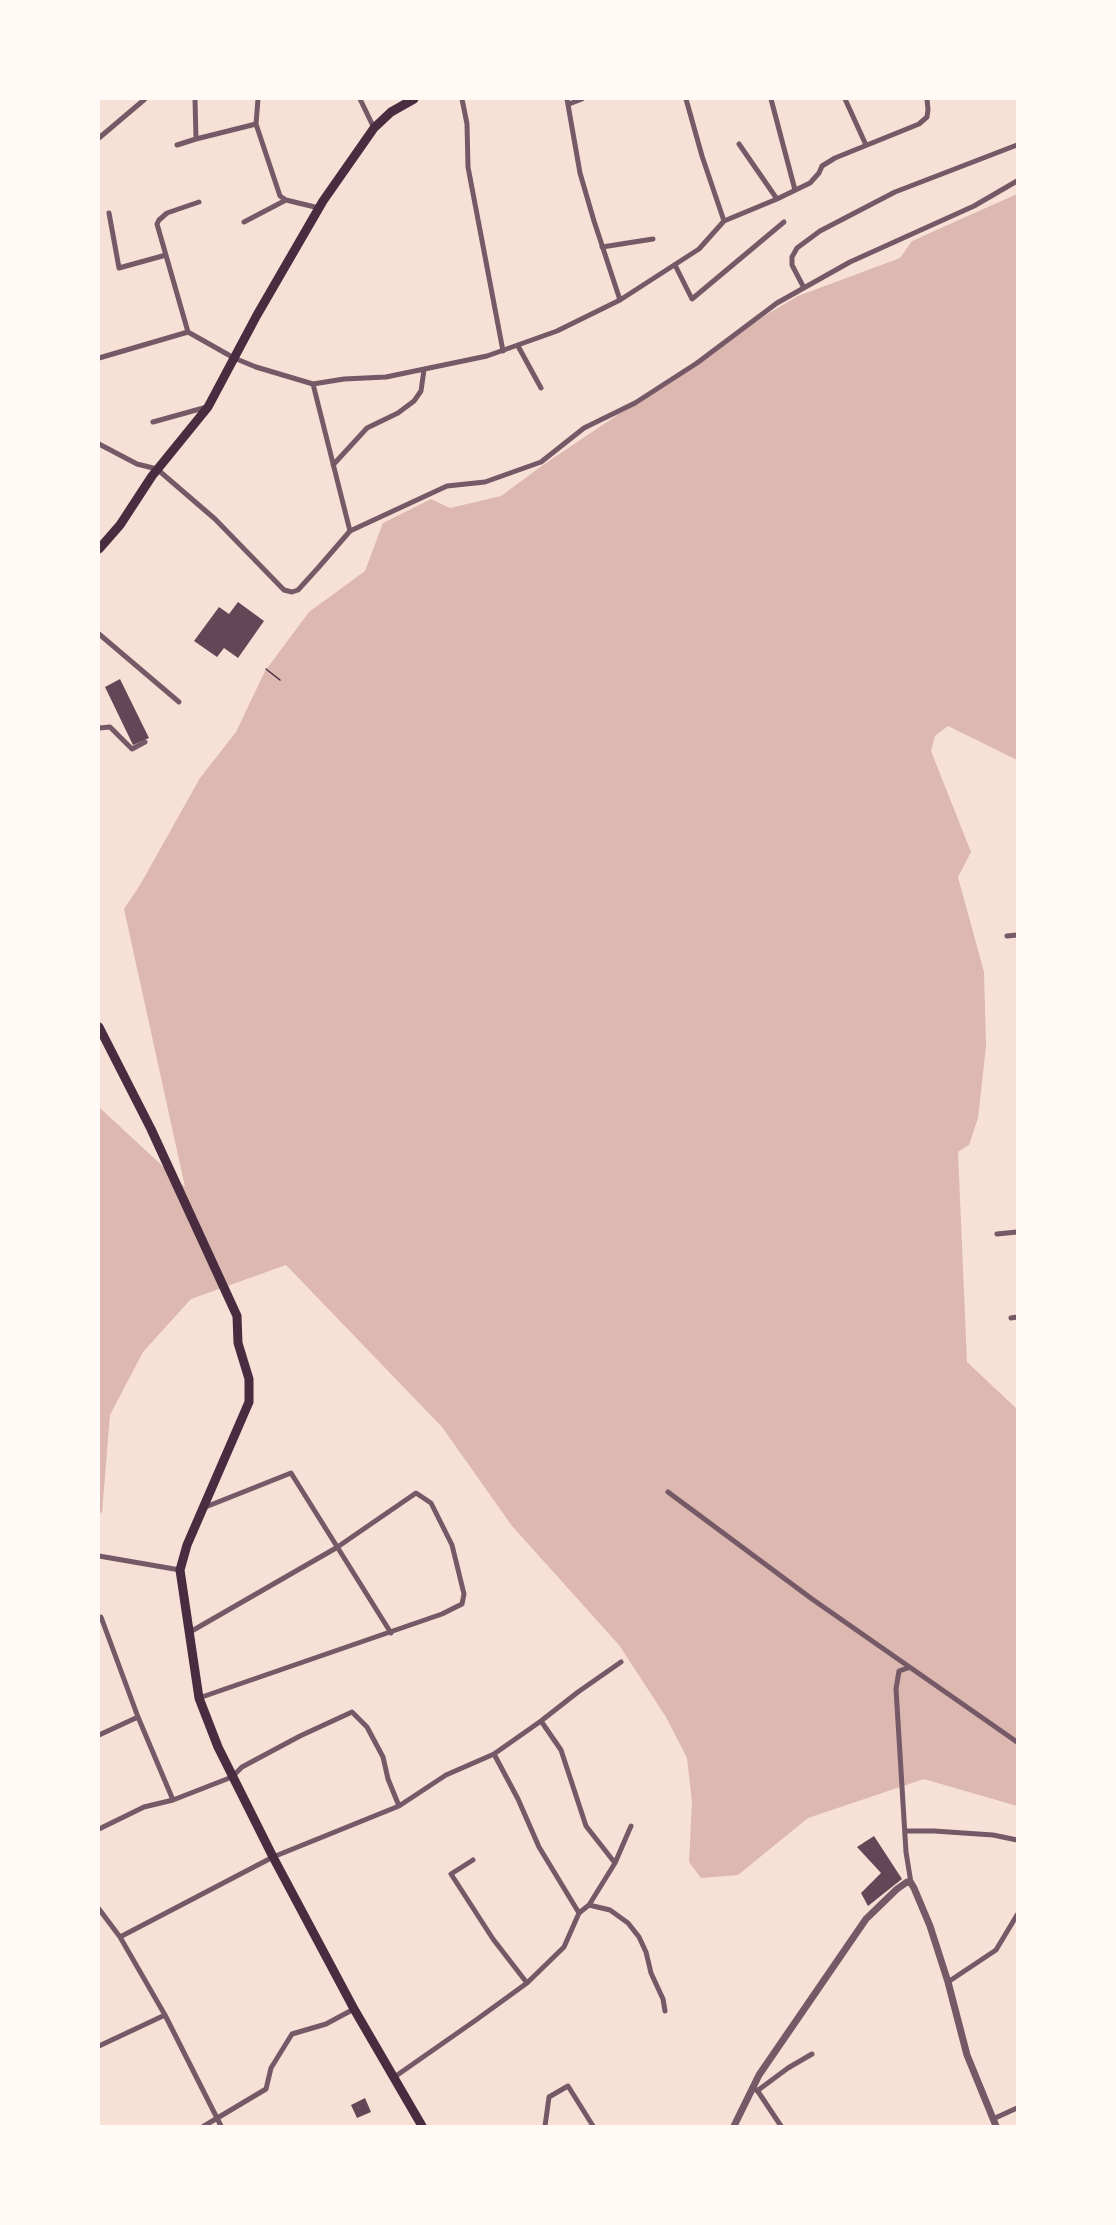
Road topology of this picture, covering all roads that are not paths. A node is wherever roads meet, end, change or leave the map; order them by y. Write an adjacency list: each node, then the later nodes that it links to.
1 (145, 99): 16 (street)
2 (195, 99): 17 (street)
3 (258, 99): 14 (street)
4 (360, 99): 15 (street)
5 (414, 99): 12 (main road)
6 (462, 99): 40 (street)
7 (582, 99): 13 (street)
8 (686, 99): 29 (street)
9 (771, 99): 23 (street)
10 (845, 99): 20 (street)
11 (927, 99): 20 (street)
12 (401, 102): 15 (main road)
13 (568, 102): 33 (street)
14 (256, 124): 17 (street); 25 (street)
15 (374, 128): 27 (main road)
16 (99, 138)
17 (196, 139): 19 (street)
18 (739, 144): 24 (street)
19 (177, 145)
20 (866, 145): 23 (street)
21 (1017, 145): 36 (street)
22 (1017, 181): 36 (street)
23 (795, 190): 24 (street)
24 (777, 199): 29 (street)
25 (286, 200): 27 (street); 30 (street)
26 (199, 202): 34 (street)
27 (319, 208): 42 (main road)
28 (109, 213): 34 (street)
29 (724, 221): 35 (street)
30 (244, 222)
31 (784, 222): 35 (street)
32 (653, 239): 33 (street)
33 (602, 247): 37 (street)
34 (166, 255): 38 (street)
35 (675, 265): 37 (street)
36 (804, 288): 51 (street)
37 (620, 300): 39 (street)
38 (188, 332): 41 (street); 42 (street)
39 (518, 346): 40 (street); 45 (street)
40 (503, 351): 43 (street)
41 (99, 358)
42 (234, 358): 44 (street); 46 (main road)
43 (424, 370): 44 (street); 49 (street)
44 (313, 384): 49 (street)
45 (540, 388)
46 (208, 407): 47 (street); 50 (main road)
47 (153, 422)
48 (99, 444): 50 (street)
49 (333, 465): 51 (street)
50 (157, 469): 51 (street); 52 (main road)
51 (350, 531)
52 (99, 549)
53 (99, 634): 54 (street)
54 (179, 702)
55 (99, 728): 56 (street)
56 (146, 742)
57 (1017, 935): 58 (street)
58 (1007, 936)
59 (99, 1027): 63 (main road)
60 (1017, 1232): 61 (street)
61 (997, 1234)
62 (668, 1492): 71 (street)
63 (203, 1508): 64 (street); 66 (main road)
64 (336, 1548): 68 (street); 69 (street); 69 (street)
65 (99, 1556): 66 (street)
66 (180, 1570): 68 (main road)
67 (100, 1617): 73 (street)
68 (190, 1632): 72 (main road)
69 (391, 1633): 72 (street)
70 (621, 1662): 74 (street)
71 (910, 1668): 76 (street); 83 (street)
72 (200, 1698): 78 (main road)
73 (138, 1717): 75 (street); 79 (street)
74 (541, 1721): 77 (street); 87 (street)
75 (99, 1735)
76 (1017, 1742)
77 (494, 1754): 80 (street); 91 (street)
78 (232, 1777): 79 (street); 80 (street); 85 (main road)
79 (173, 1800): 82 (street)
80 (399, 1806): 85 (street)
81 (630, 1826): 87 (street)
82 (99, 1829)
83 (905, 1831): 84 (street); 88 (street)
84 (1017, 1840)
85 (273, 1857): 93 (street); 96 (main road)
86 (472, 1860): 95 (street)
87 (615, 1863): 89 (street)
88 (911, 1883): 94 (street); 102 (street)
89 (589, 1905): 91 (street); 97 (street)
90 (99, 1909): 93 (street)
91 (579, 1913): 95 (street)
92 (1017, 1915): 94 (street)
93 (120, 1937): 98 (street)
94 (948, 1982): 105 (street)
95 (527, 1983): 101 (street)
96 (354, 2009): 101 (main road); 104 (street)
97 (665, 2012)
98 (165, 2015): 99 (street); 104 (street)
99 (99, 2046)
100 (812, 2054): 102 (street)
101 (393, 2078): 106 (main road)
102 (755, 2088): 111 (street); 112 (street)
103 (1017, 2108): 105 (street)
104 (218, 2118): 107 (street); 108 (street)
105 (995, 2122)
106 (420, 2125)
107 (204, 2126)
108 (221, 2126)
109 (545, 2126): 110 (street)
110 (593, 2126)
111 (734, 2126)
112 (781, 2126)

